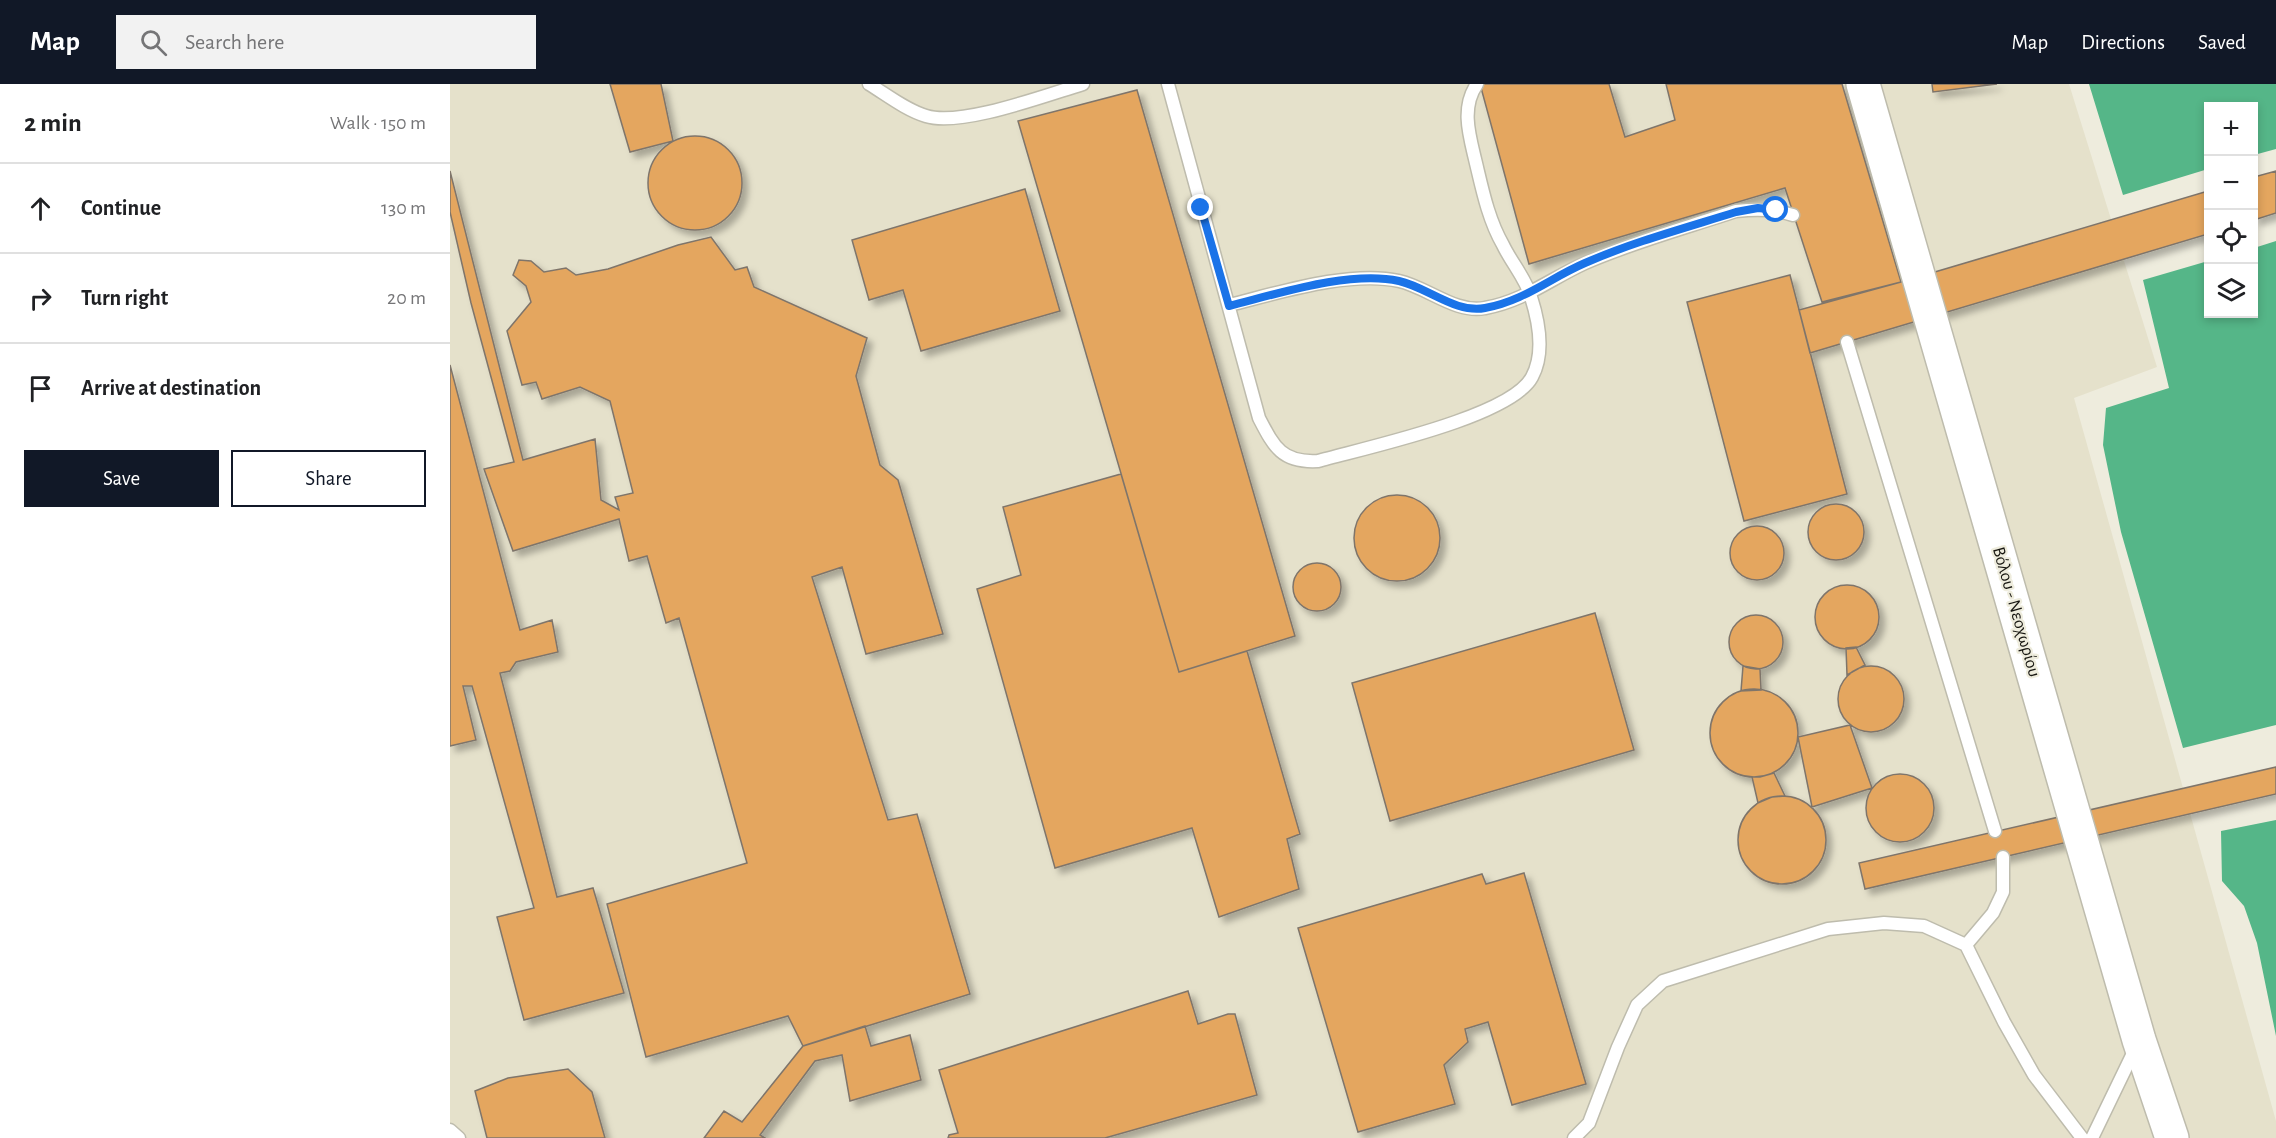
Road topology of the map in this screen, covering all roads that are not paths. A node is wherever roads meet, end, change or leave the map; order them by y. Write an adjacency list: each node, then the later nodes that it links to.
1 (869, 84): 2 (lane)
2 (1083, 84)
3 (1168, 84): 8 (lane)
4 (1477, 84): 7 (lane)
5 (1863, 84): 13 (main road, Βόλου - Νεοχωρίου)
6 (1793, 215): 7 (lane)
7 (1530, 294): 8 (lane); 8 (lane)
8 (1229, 306)
9 (1846, 342): 10 (lane)
10 (1995, 831)
11 (2003, 857): 12 (lane)
12 (1966, 945): 16 (lane); 17 (lane)
13 (2139, 1040): 18 (lane); 19 (main road, Βόλου - Νεοχωρίου)
14 (450, 1130): 15 (lane)
15 (459, 1138)
16 (1574, 1138)
17 (2082, 1138)
18 (2092, 1138)
19 (2172, 1138)

